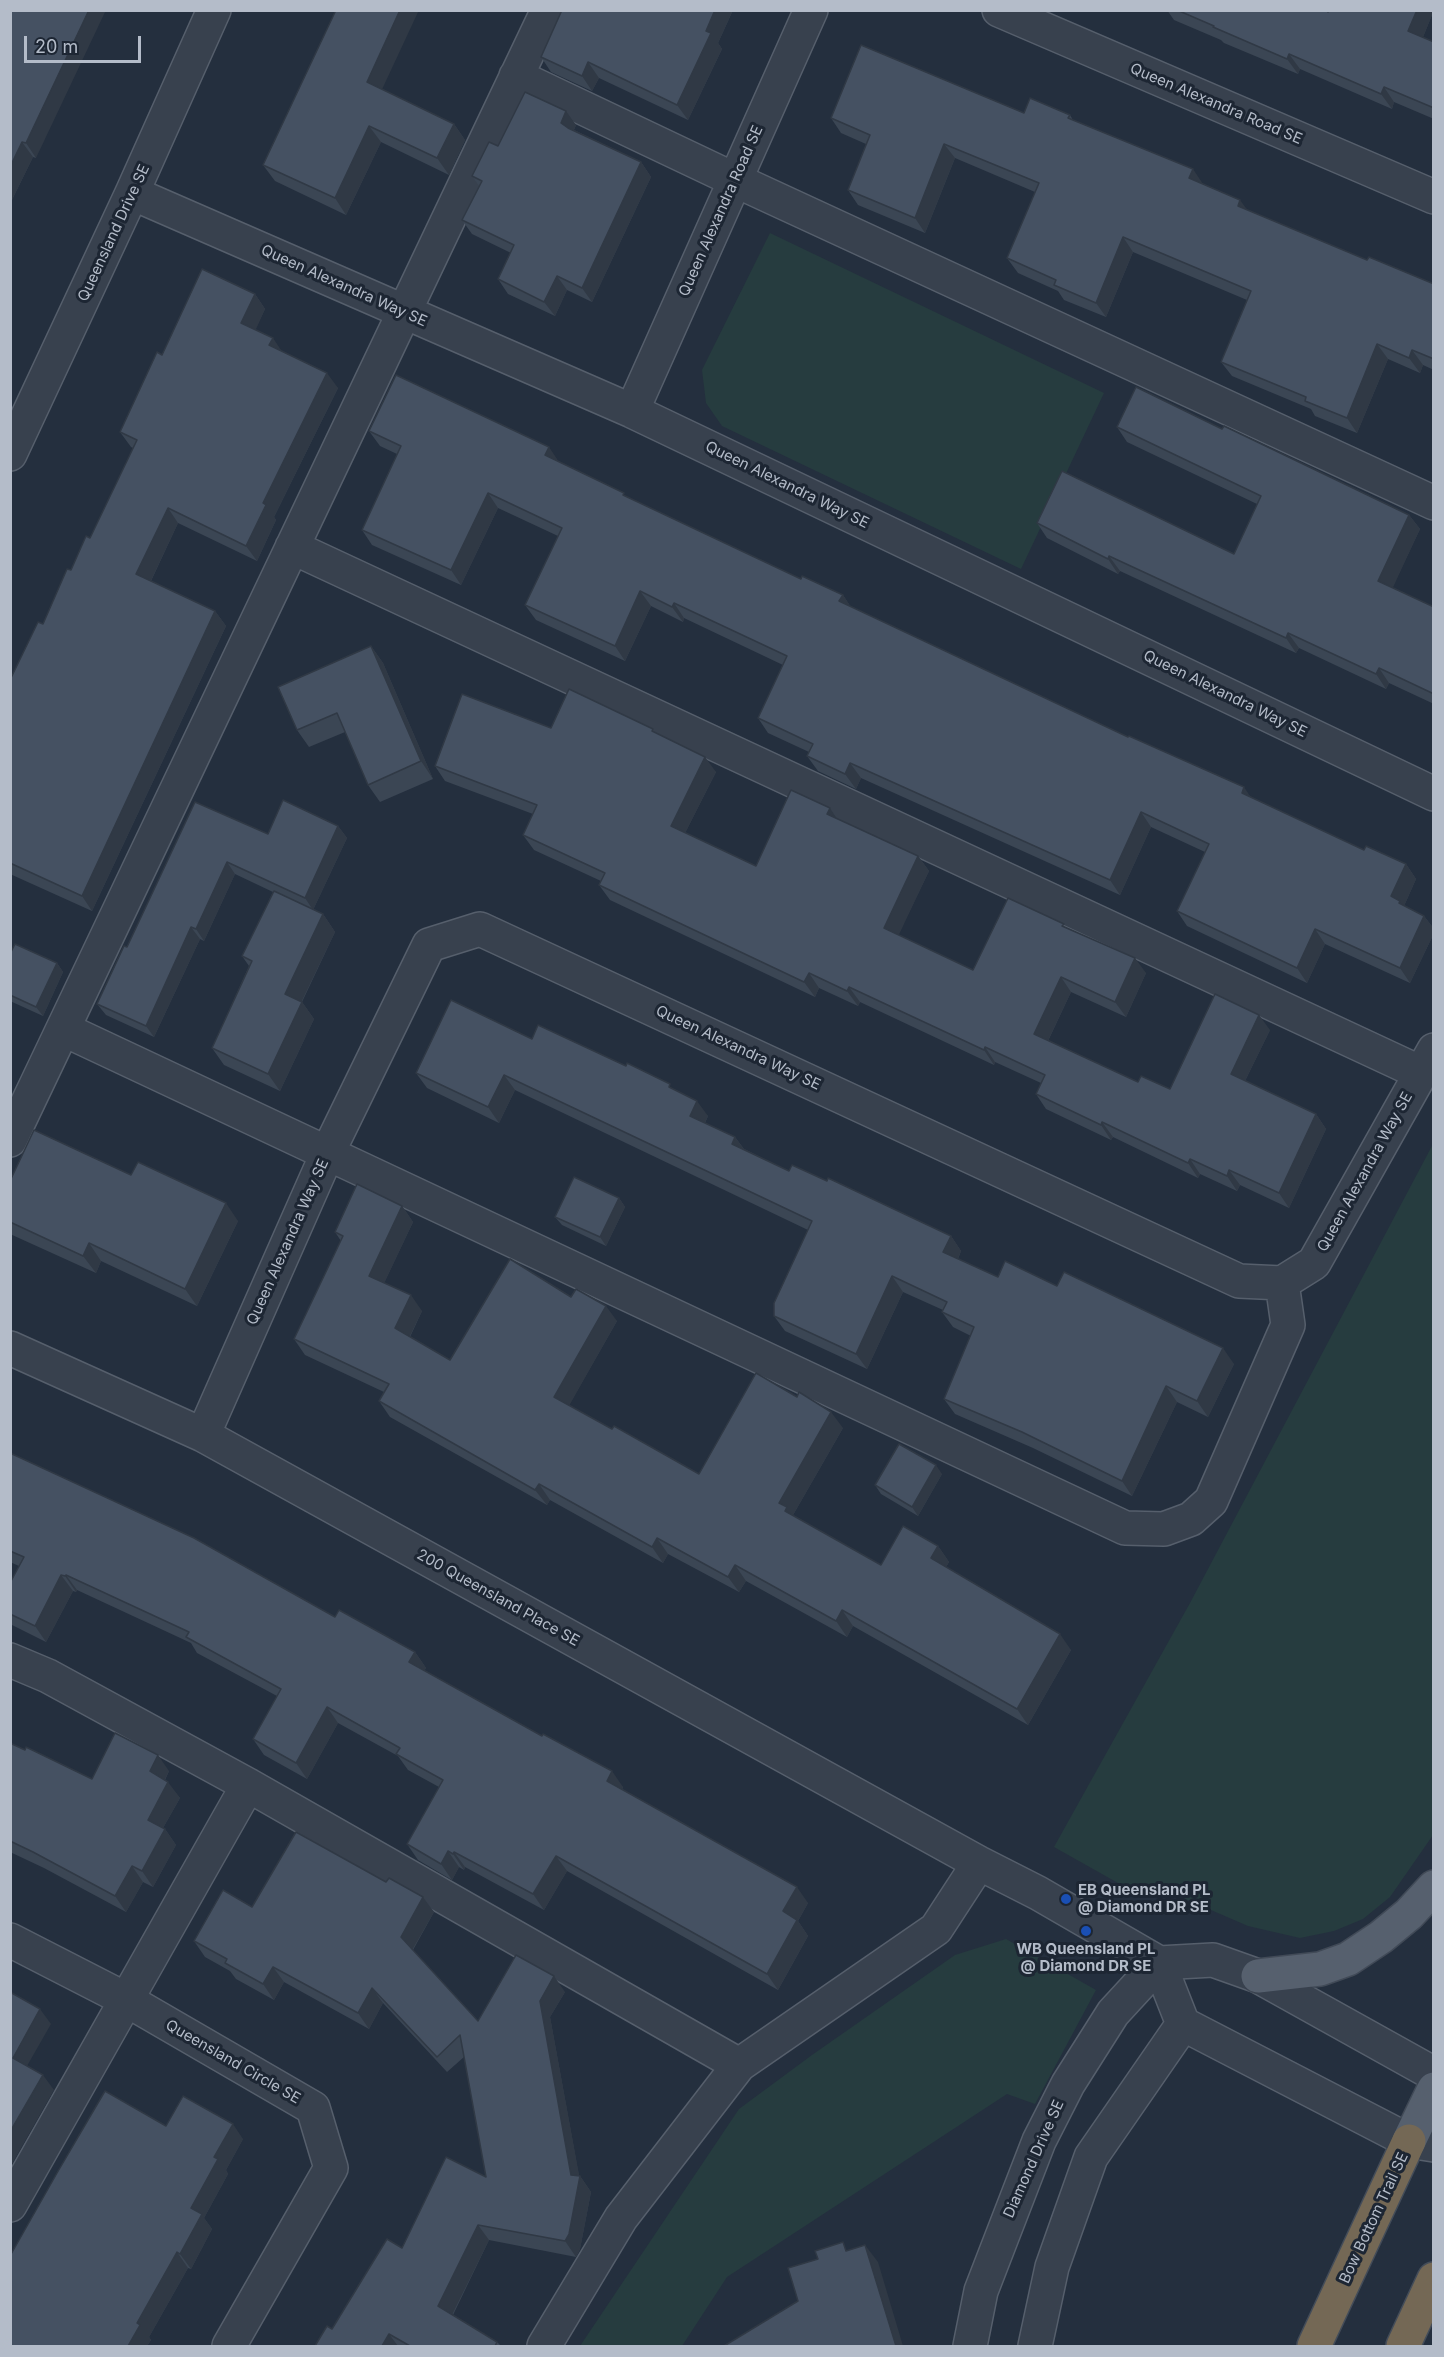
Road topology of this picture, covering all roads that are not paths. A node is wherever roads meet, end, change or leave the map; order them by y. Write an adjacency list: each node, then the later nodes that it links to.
1 (214, 10): 7 (street, Queensland Drive SE)
2 (548, 10): 5 (street)
3 (811, 10): 6 (street, Queen Alexandra Road SE)
4 (999, 10): 8 (street, Queen Alexandra Road SE)
5 (516, 76): 6 (street); 9 (street)
6 (735, 180): 10 (street, Queen Alexandra Road SE); 12 (street)
7 (132, 193): 9 (street, Queen Alexandra Way SE); 11 (street, Queensland Drive SE)
8 (1434, 197)
9 (405, 312): 10 (street, Queen Alexandra Way SE); 13 (street)
10 (632, 411): 14 (street, Queen Alexandra Way SE)
11 (10, 454)
12 (1434, 503)
13 (292, 547): 15 (street); 16 (street)
14 (1434, 794)
15 (63, 1029): 17 (street); 18 (street)
16 (1427, 1061): 19 (street, Queen Alexandra Way SE)
17 (10, 1140)
18 (327, 1152): 19 (street, Queen Alexandra Way SE); 19 (street); 21 (street, Queen Alexandra Way SE)
19 (1282, 1283)
20 (10, 1348): 21 (street, 200 Queensland Place SE)
21 (203, 1435): 24 (street, 200 Queensland Place SE)
22 (10, 1660): 23 (street)
23 (248, 1785): 29 (street); 31 (street)
24 (979, 1863): 27 (street, 200 Queensland Place SE); 31 (street)
25 (1434, 1887): 28 (main road)
26 (10, 1940): 29 (street, Queensland Circle SE)
27 (1159, 1963): 28 (street); 30 (street); 39 (street, Diamond Drive SE)
28 (1258, 1976): 32 (street)
29 (125, 1999): 35 (street); 37 (street, Queensland Circle SE)
30 (1183, 2024): 34 (street); 40 (street)
31 (739, 2065): 38 (street)
32 (1434, 2074)
33 (1434, 2089): 34 (main road, Bow Bottom Trail SE)
34 (1421, 2143): 41 (highway, Bow Bottom Trail SE)
35 (10, 2205)
36 (1434, 2279): 42 (highway)
37 (229, 2346)
38 (544, 2346)
39 (970, 2346)
40 (1035, 2346)
41 (1314, 2346)
42 (1402, 2346)

